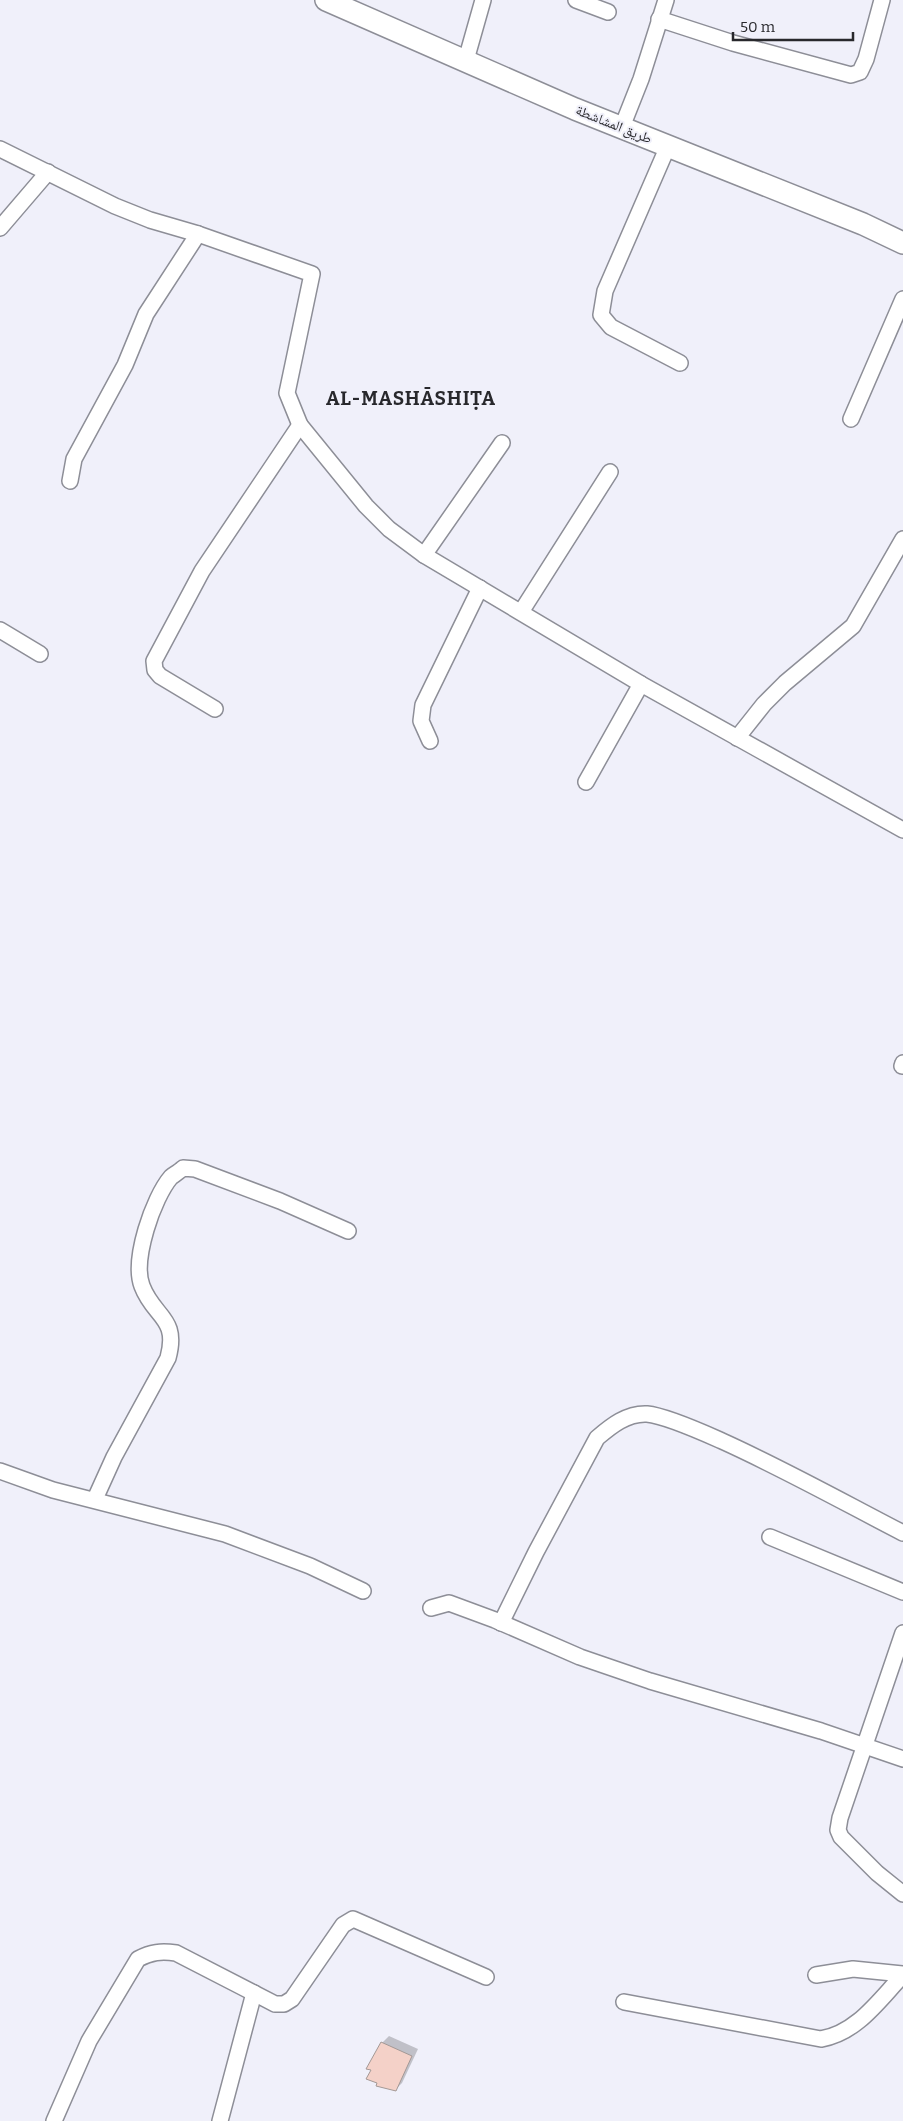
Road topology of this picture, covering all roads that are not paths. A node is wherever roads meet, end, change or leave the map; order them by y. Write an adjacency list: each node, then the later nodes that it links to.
1 (326, 0): 8 (main road, طريق المشاشطة)
2 (484, 0): 8 (street)
3 (576, 0): 6 (street)
4 (666, 0): 7 (street)
5 (882, 0): 7 (street)
6 (608, 12)
7 (659, 19): 9 (street)
8 (466, 60): 9 (main road, طريق المشاشطة)
9 (622, 128): 10 (main road, طريق المشاشطة)
10 (668, 146): 15 (main road, طريق المشاشطة); 17 (street)
11 (0, 149): 12 (street)
12 (48, 172): 13 (street); 14 (street)
13 (0, 228)
14 (198, 234): 19 (street); 22 (street)
15 (903, 244)
16 (903, 299): 18 (street)
17 (680, 363)
18 (852, 419)
19 (300, 426): 24 (street); 30 (street)
20 (502, 443): 24 (street)
21 (610, 472): 26 (street)
22 (70, 481)
23 (903, 539): 31 (street)
24 (424, 555): 25 (street)
25 (480, 588): 26 (street); 32 (street)
26 (521, 612): 29 (street)
27 (0, 630): 28 (street)
28 (40, 654)
29 (641, 684): 31 (street); 33 (street)
30 (215, 709)
31 (738, 738): 34 (street)
32 (430, 741)
33 (586, 782)
34 (903, 830)
35 (348, 1231): 37 (street)
36 (0, 1471): 37 (street)
37 (95, 1499): 40 (street)
38 (903, 1534): 43 (street)
39 (770, 1536): 41 (street)
40 (363, 1591)
41 (903, 1592)
42 (430, 1608): 43 (street)
43 (502, 1623): 45 (street)
44 (903, 1633): 45 (street)
45 (863, 1745): 46 (street); 47 (street)
46 (903, 1759)
47 (903, 1894)
48 (816, 1975): 49 (street)
49 (903, 1975): 52 (street)
50 (486, 1977): 51 (street)
51 (254, 1993): 53 (street); 54 (street)
52 (624, 2002)
53 (54, 2121)
54 (220, 2121)

